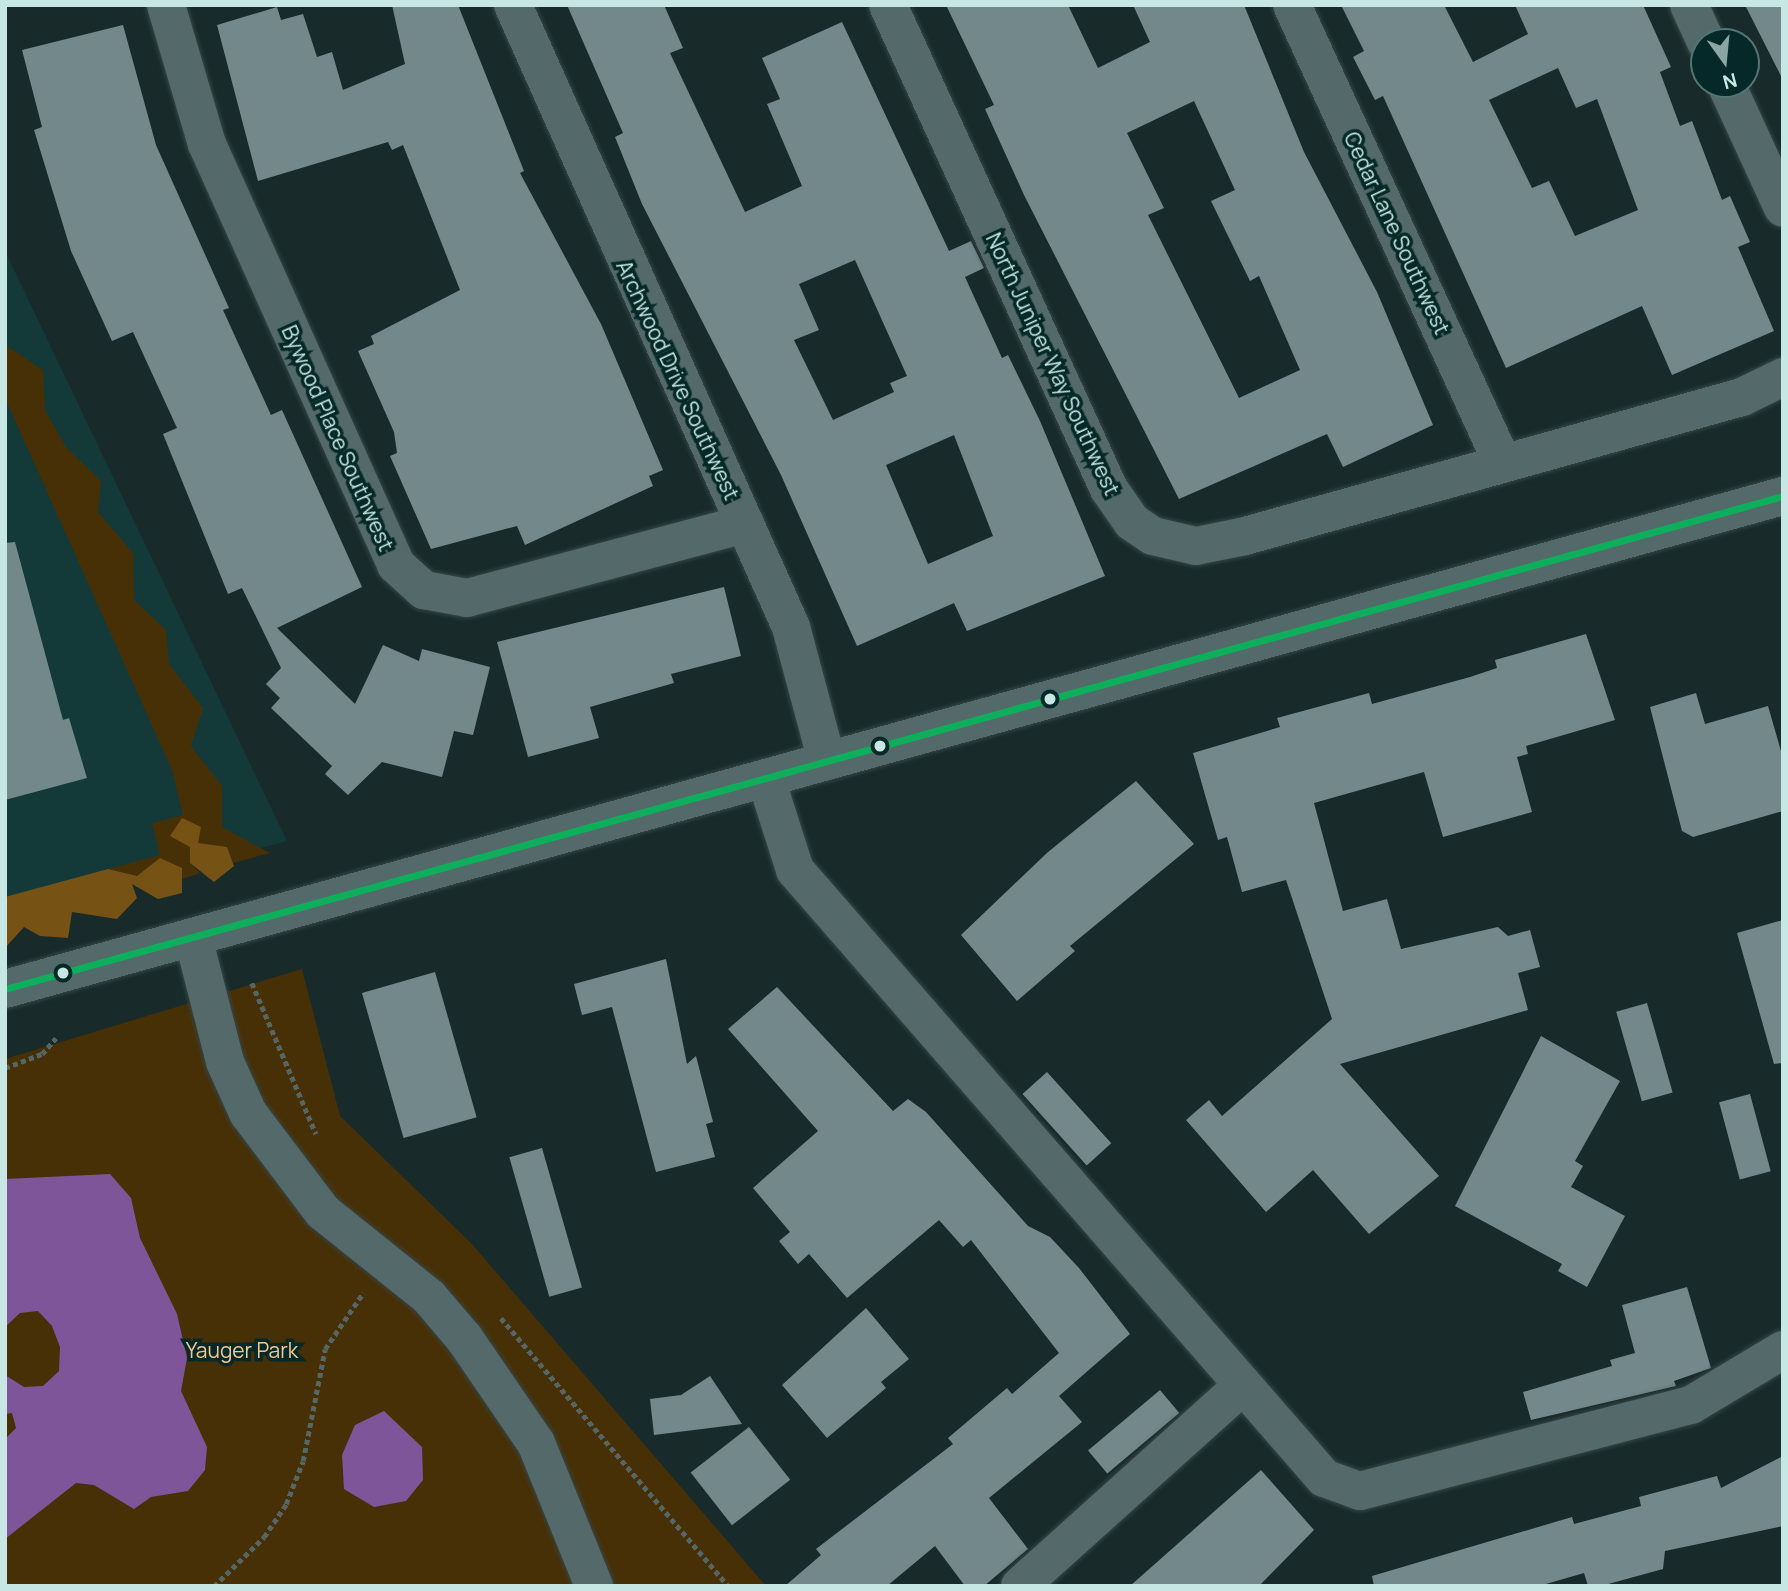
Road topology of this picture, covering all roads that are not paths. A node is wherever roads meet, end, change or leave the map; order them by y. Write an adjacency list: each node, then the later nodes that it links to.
1 (166, 5): 12 (street, Bywood Place Southwest)
2 (513, 5): 12 (street, Archwood Drive Southwest)
3 (888, 5): 10 (street, North Juniper Way Southwest)
4 (1292, 5): 10 (street, Cedar Lane Southwest)
5 (1689, 5): 6 (street)
6 (1700, 28)
7 (1732, 98): 8 (street)
8 (1783, 208)
9 (1783, 377): 10 (street, North Juniper Way Southwest)
10 (1502, 462)
11 (1781, 503): 13 (street)
12 (745, 524): 13 (street, Archwood Drive Southwest)
13 (827, 761): 14 (street)
14 (766, 779): 15 (street); 18 (street)
15 (193, 937): 16 (street); 19 (street)
16 (5, 989)
17 (1783, 1350): 18 (street)
18 (1241, 1387): 20 (street)
19 (594, 1586)
20 (1020, 1586)

